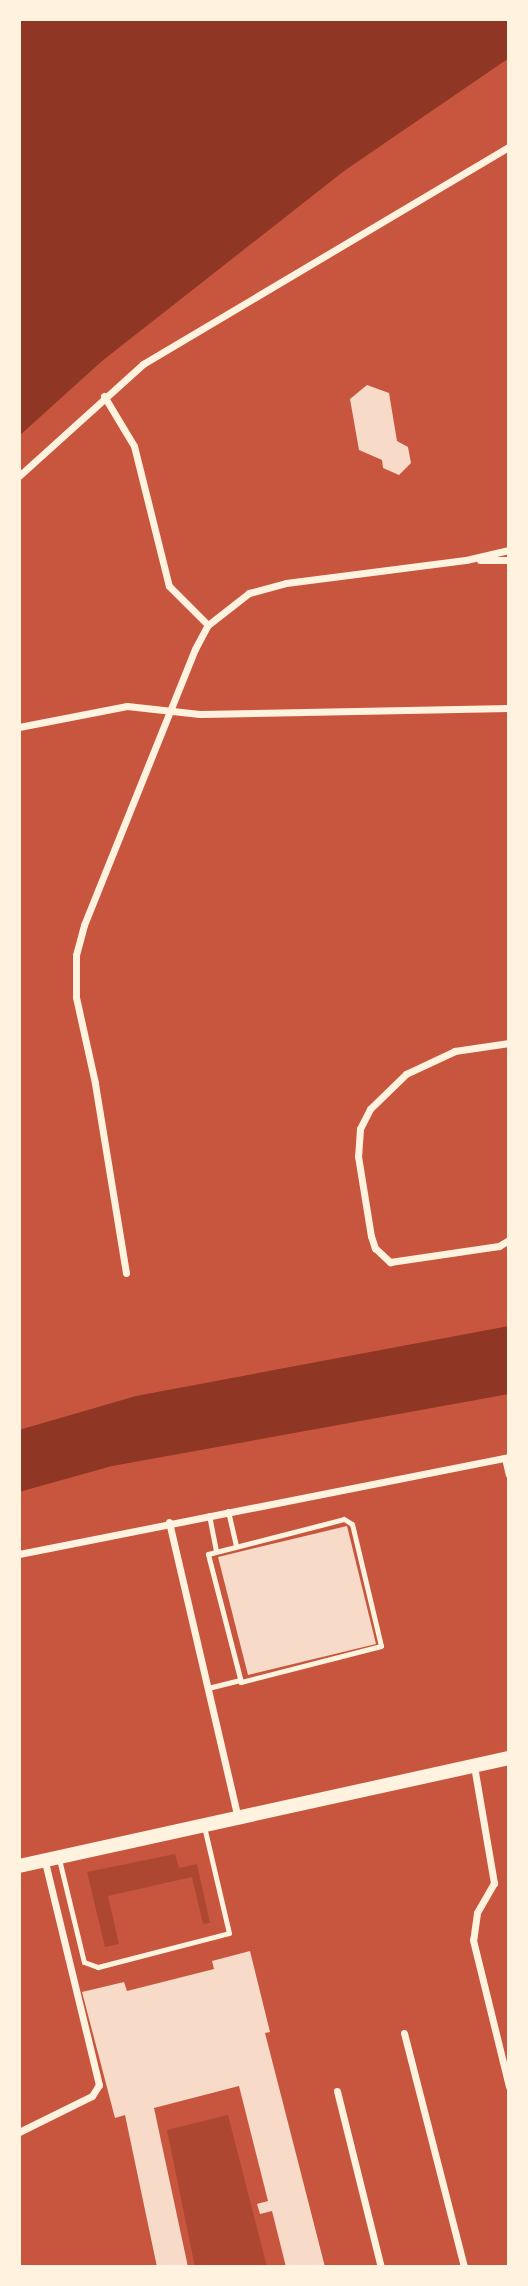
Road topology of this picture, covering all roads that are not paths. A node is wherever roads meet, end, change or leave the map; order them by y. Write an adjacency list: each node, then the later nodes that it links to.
1 (509, 147): 2 (street)
2 (104, 396): 3 (street); 7 (street)
3 (19, 477)
4 (509, 550): 5 (street)
5 (466, 560): 6 (street); 7 (street)
6 (509, 560)
7 (208, 625): 9 (street)
8 (509, 708): 9 (street)
9 (170, 712): 10 (street); 13 (street)
10 (19, 727)
11 (509, 1043): 12 (street)
12 (509, 1240)
13 (125, 1273)
14 (507, 1457): 15 (street); 16 (street)
15 (509, 1475)
16 (228, 1511): 17 (street); 19 (lane)
17 (208, 1514): 18 (street); 20 (lane)
18 (169, 1522): 21 (street); 23 (street)
19 (236, 1545): 20 (lane); 22 (lane)
20 (216, 1550): 22 (lane)
21 (19, 1554)
22 (239, 1680): 23 (lane)
23 (208, 1688): 26 (street)
24 (509, 1758): 25 (main road)
25 (474, 1766): 26 (main road); 31 (street)
26 (238, 1818): 27 (main road)
27 (204, 1826): 28 (main road); 28 (lane)
28 (51, 1859): 29 (main road); 33 (street)
29 (19, 1867)
30 (404, 2033): 35 (street)
31 (509, 2087)
32 (337, 2091): 34 (street)
33 (19, 2132)
34 (381, 2267)
35 (464, 2267)

